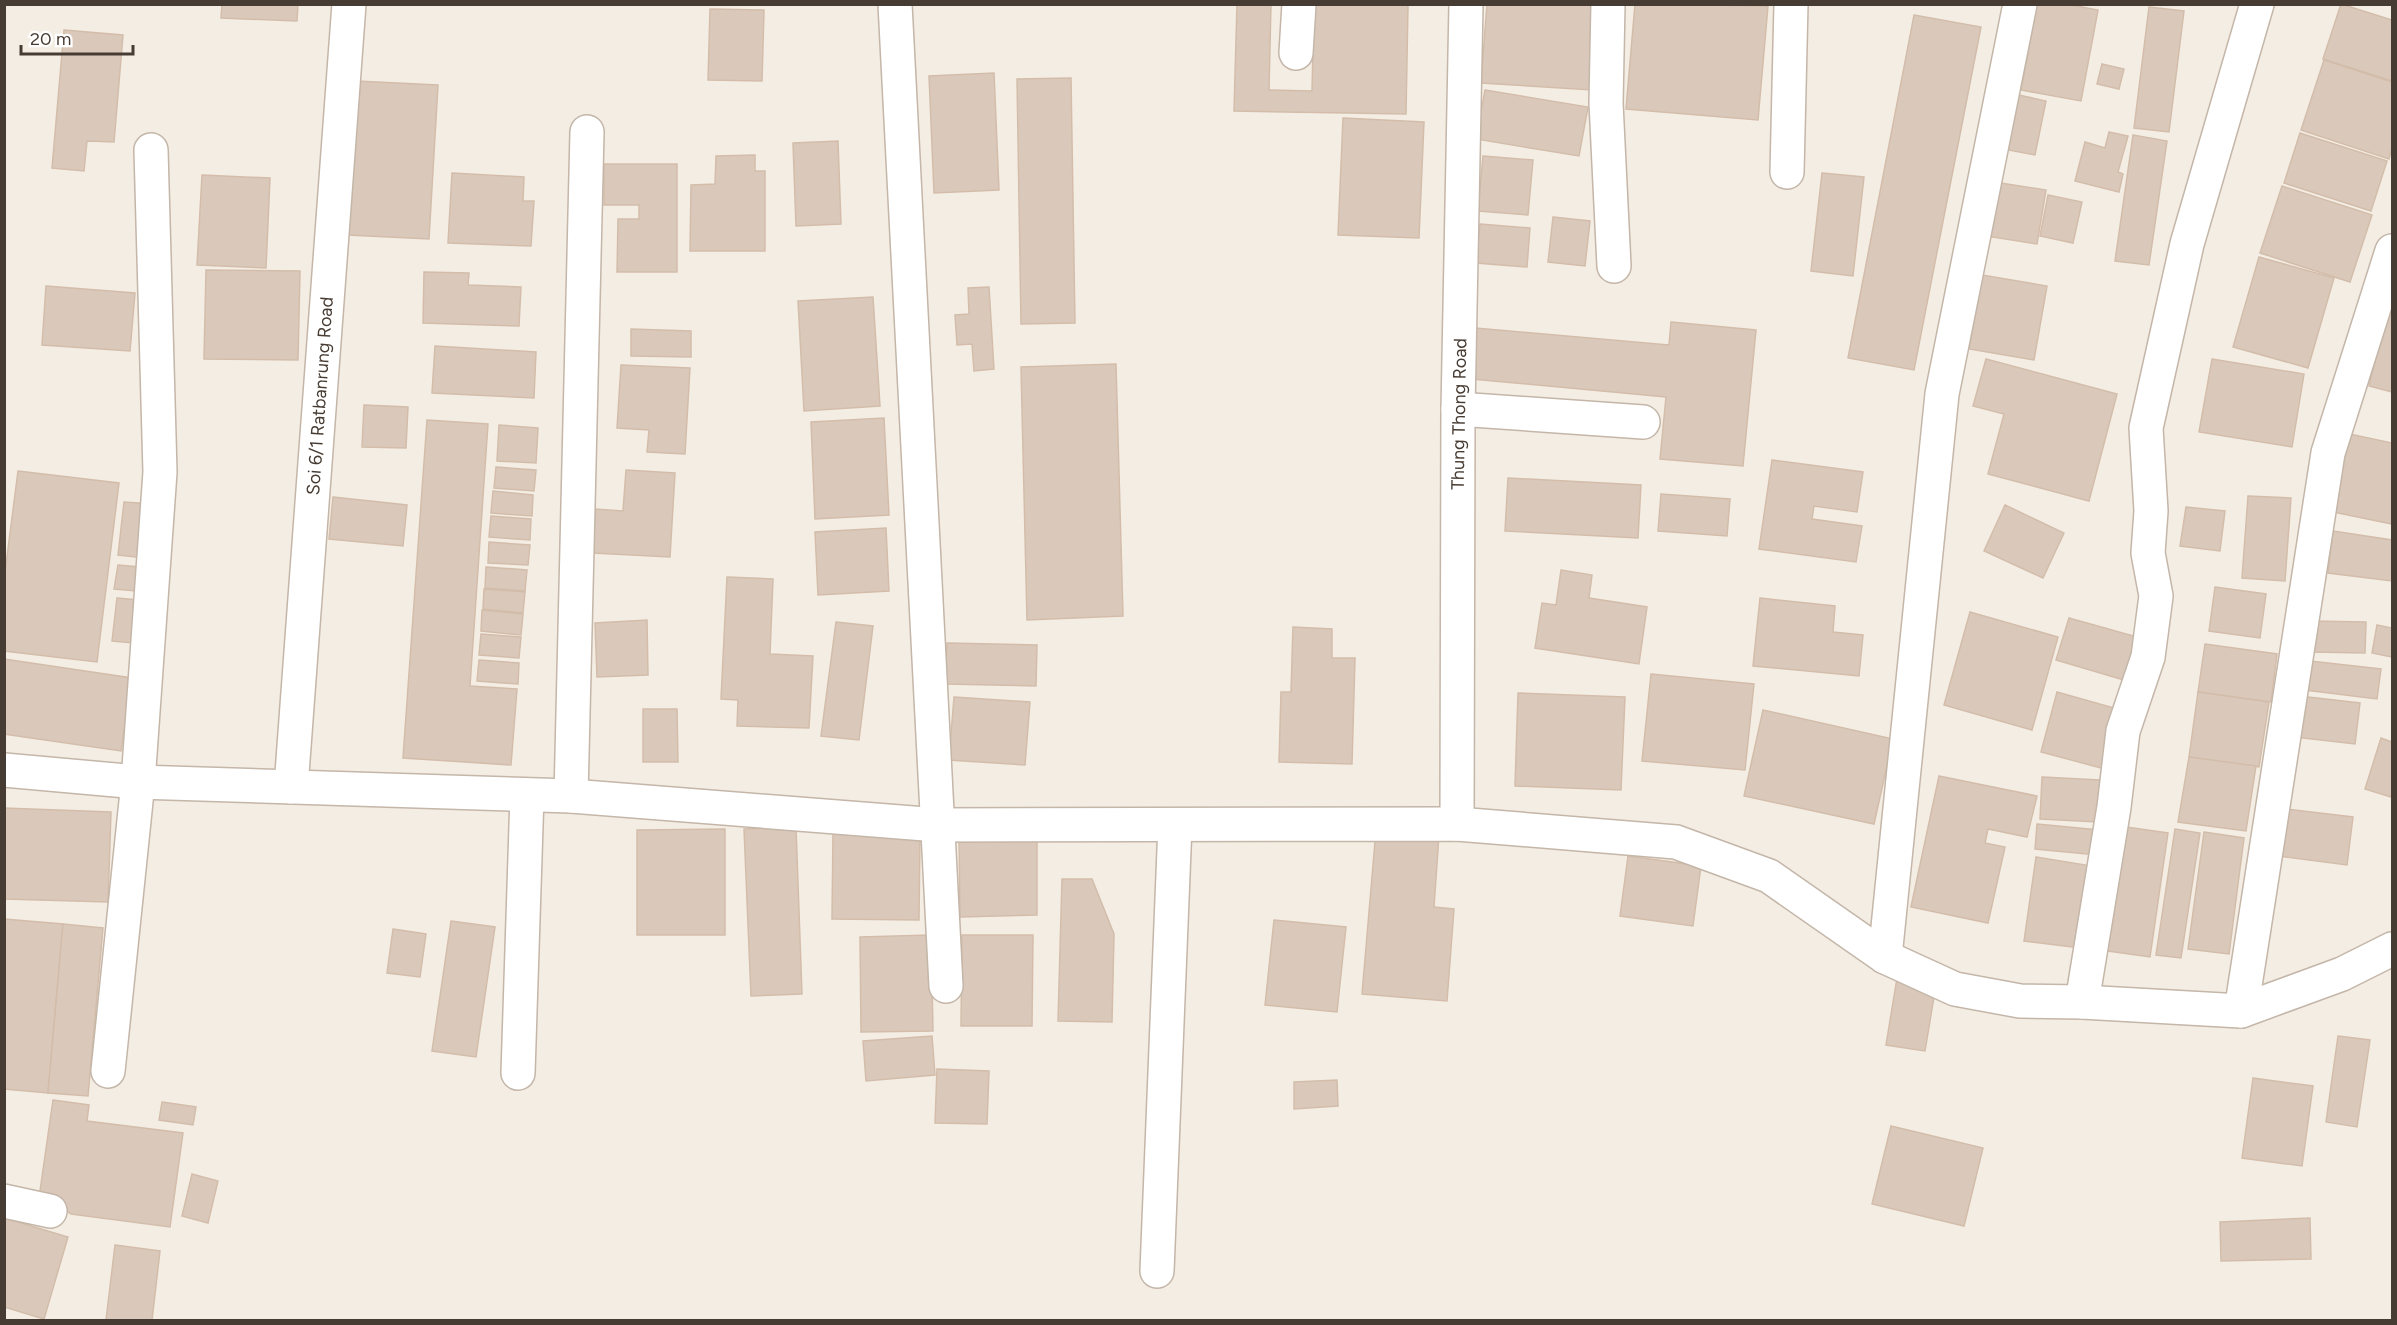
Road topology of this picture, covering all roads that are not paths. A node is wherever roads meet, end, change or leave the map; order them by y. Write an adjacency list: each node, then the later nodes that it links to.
1 (349, 4): 19 (street, Soi 6/1 Ratbanrung Road)
2 (895, 4): 23 (street)
3 (1299, 4): 9 (street)
4 (1466, 4): 15 (street, Thung Thong Road)
5 (1608, 4): 14 (street)
6 (1791, 4): 12 (street)
7 (2020, 4): 26 (street)
8 (2256, 4): 28 (street)
9 (1296, 53)
10 (587, 132): 21 (street)
11 (151, 150): 18 (street)
12 (1787, 172)
13 (2392, 251): 29 (street)
14 (1614, 266)
15 (1458, 409): 16 (street); 22 (street, Thung Thong Road)
16 (1643, 423)
17 (4, 770): 18 (street)
18 (138, 782): 19 (street); 30 (street)
19 (291, 787): 20 (street)
20 (527, 795): 21 (street); 31 (street)
21 (570, 796): 23 (street)
22 (1457, 824): 24 (street); 26 (street)
23 (938, 825): 24 (street); 27 (street)
24 (1175, 825): 34 (street)
25 (2392, 949): 29 (street)
26 (1885, 957): 28 (street)
27 (946, 986)
28 (2082, 1002): 29 (street)
29 (2241, 1011)
30 (108, 1071)
31 (518, 1073)
32 (4, 1201): 33 (street)
33 (50, 1211)
34 (1157, 1271)

